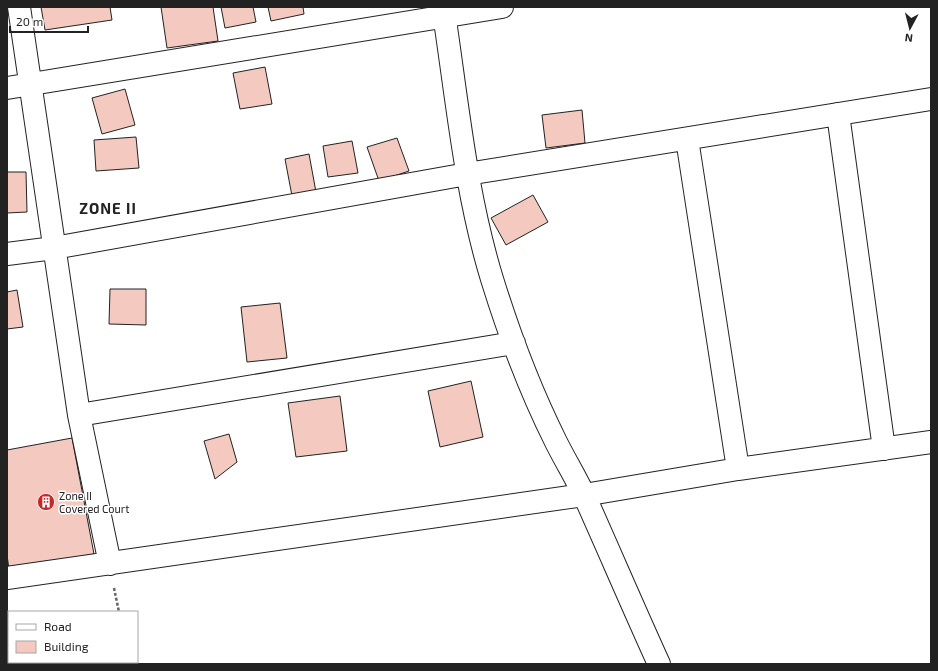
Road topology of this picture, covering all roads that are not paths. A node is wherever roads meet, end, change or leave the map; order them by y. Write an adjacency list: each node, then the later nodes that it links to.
1 (19, 7): 4 (street)
2 (502, 7): 3 (street)
3 (444, 11): 4 (street); 9 (street)
4 (30, 84): 5 (street); 10 (street)
5 (7, 88)
6 (931, 100): 7 (street)
7 (838, 114): 8 (street); 15 (street)
8 (686, 139): 9 (street); 16 (street)
9 (467, 174): 10 (street); 12 (street)
10 (54, 248): 11 (street); 13 (street)
11 (7, 254)
12 (514, 343): 13 (street); 17 (street)
13 (79, 415): 18 (street)
14 (931, 442): 15 (street)
15 (884, 449): 16 (street)
16 (738, 469): 17 (street)
17 (584, 496): 18 (street); 20 (street)
18 (110, 564): 19 (street)
19 (7, 578)
20 (658, 664)

